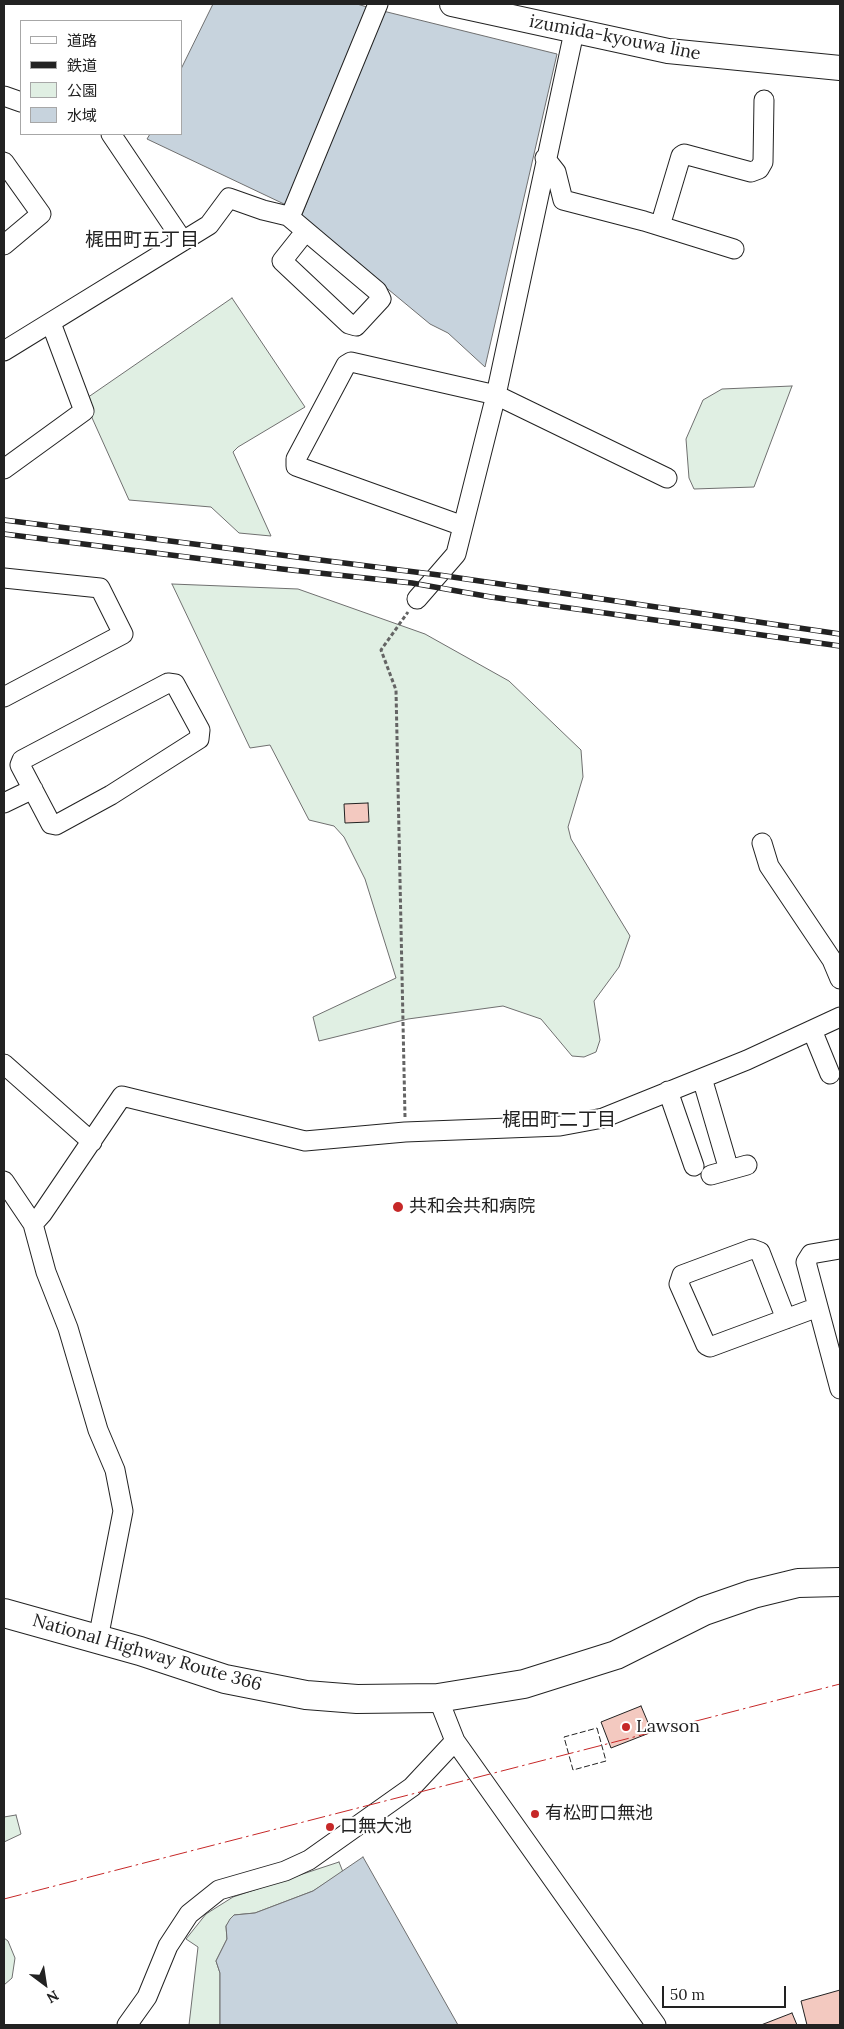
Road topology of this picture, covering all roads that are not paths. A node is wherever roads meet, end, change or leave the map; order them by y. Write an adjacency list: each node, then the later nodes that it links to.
1 (378, 4): 9 (street)
2 (452, 4): 3 (main road, izumida-kyouwa line)
3 (574, 32): 4 (main road, izumida-kyouwa line); 7 (street)
4 (840, 68)
5 (764, 100): 10 (street)
6 (112, 135): 12 (street)
7 (546, 158): 10 (street); 17 (street)
8 (4, 162): 13 (street)
9 (288, 216): 11 (street); 12 (street)
10 (660, 226): 14 (street)
11 (304, 232): 11 (street)
12 (182, 241): 15 (street)
13 (4, 245)
14 (734, 249)
15 (51, 323): 16 (street); 18 (street)
16 (4, 351)
17 (496, 395): 19 (street); 20 (street); 20 (street)
18 (4, 469)
19 (667, 478)
20 (464, 526): 22 (street)
21 (4, 578): 23 (street)
22 (417, 599)
23 (6, 690)
24 (33, 789): 24 (street); 25 (street)
25 (4, 803)
26 (762, 842): 27 (street)
27 (840, 979)
28 (840, 1018): 29 (street)
29 (812, 1030): 31 (street); 32 (street)
30 (4, 1064): 34 (street)
31 (830, 1074)
32 (702, 1078): 33 (street); 37 (street)
33 (668, 1091): 34 (street); 36 (street)
34 (92, 1142): 40 (street)
35 (747, 1165): 37 (street)
36 (694, 1166)
37 (729, 1170): 38 (street)
38 (711, 1175)
39 (4, 1181): 40 (street)
40 (32, 1224): 47 (street)
41 (840, 1248): 42 (street)
42 (818, 1307): 43 (street); 44 (street)
43 (786, 1319): 43 (street)
44 (840, 1389)
45 (840, 1582): 48 (highway, National Highway Route 366)
46 (4, 1613): 47 (highway, National Highway Route 366)
47 (98, 1639): 48 (highway, National Highway Route 366)
48 (438, 1698): 49 (street)
49 (456, 1741): 50 (street); 51 (street)
50 (127, 2025)
51 (656, 2025)

